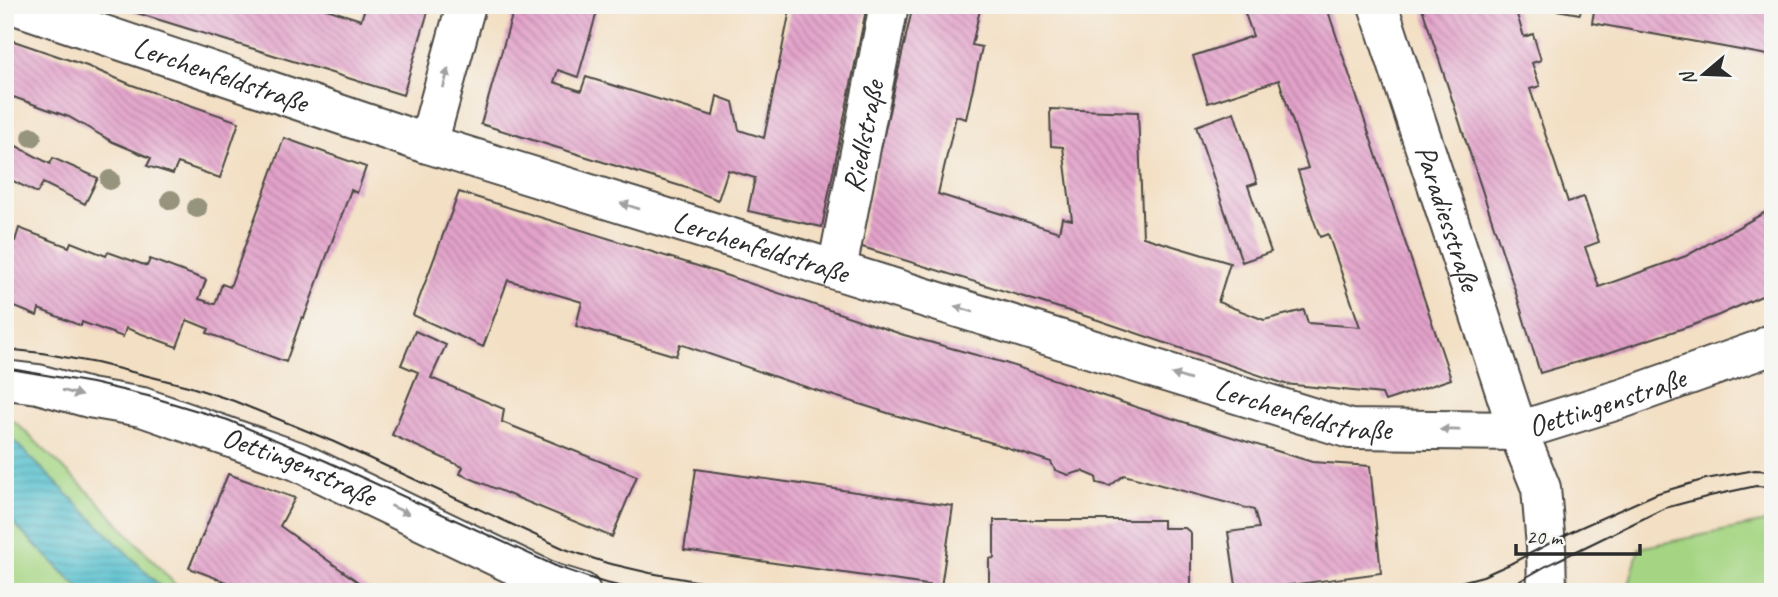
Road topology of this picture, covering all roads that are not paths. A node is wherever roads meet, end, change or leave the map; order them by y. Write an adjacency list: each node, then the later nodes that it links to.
1 (15, 5): 5 (street, Lerchenfeldstraße)
2 (466, 5): 5 (street, one-way to 2)
3 (889, 5): 6 (street, Riedlstraße)
4 (1378, 5): 9 (street, Paradiesstraße)
5 (428, 144): 6 (street, Lerchenfeldstraße, one-way to 5)
6 (837, 269): 9 (street, Lerchenfeldstraße, one-way to 6)
7 (1769, 352): 9 (street, Oettingenstraße)
8 (5, 380): 10 (street, Oettingenstraße, one-way to 10)
9 (1518, 431): 11 (street, Oettingenstraße)
10 (581, 592)
11 (1547, 592)

